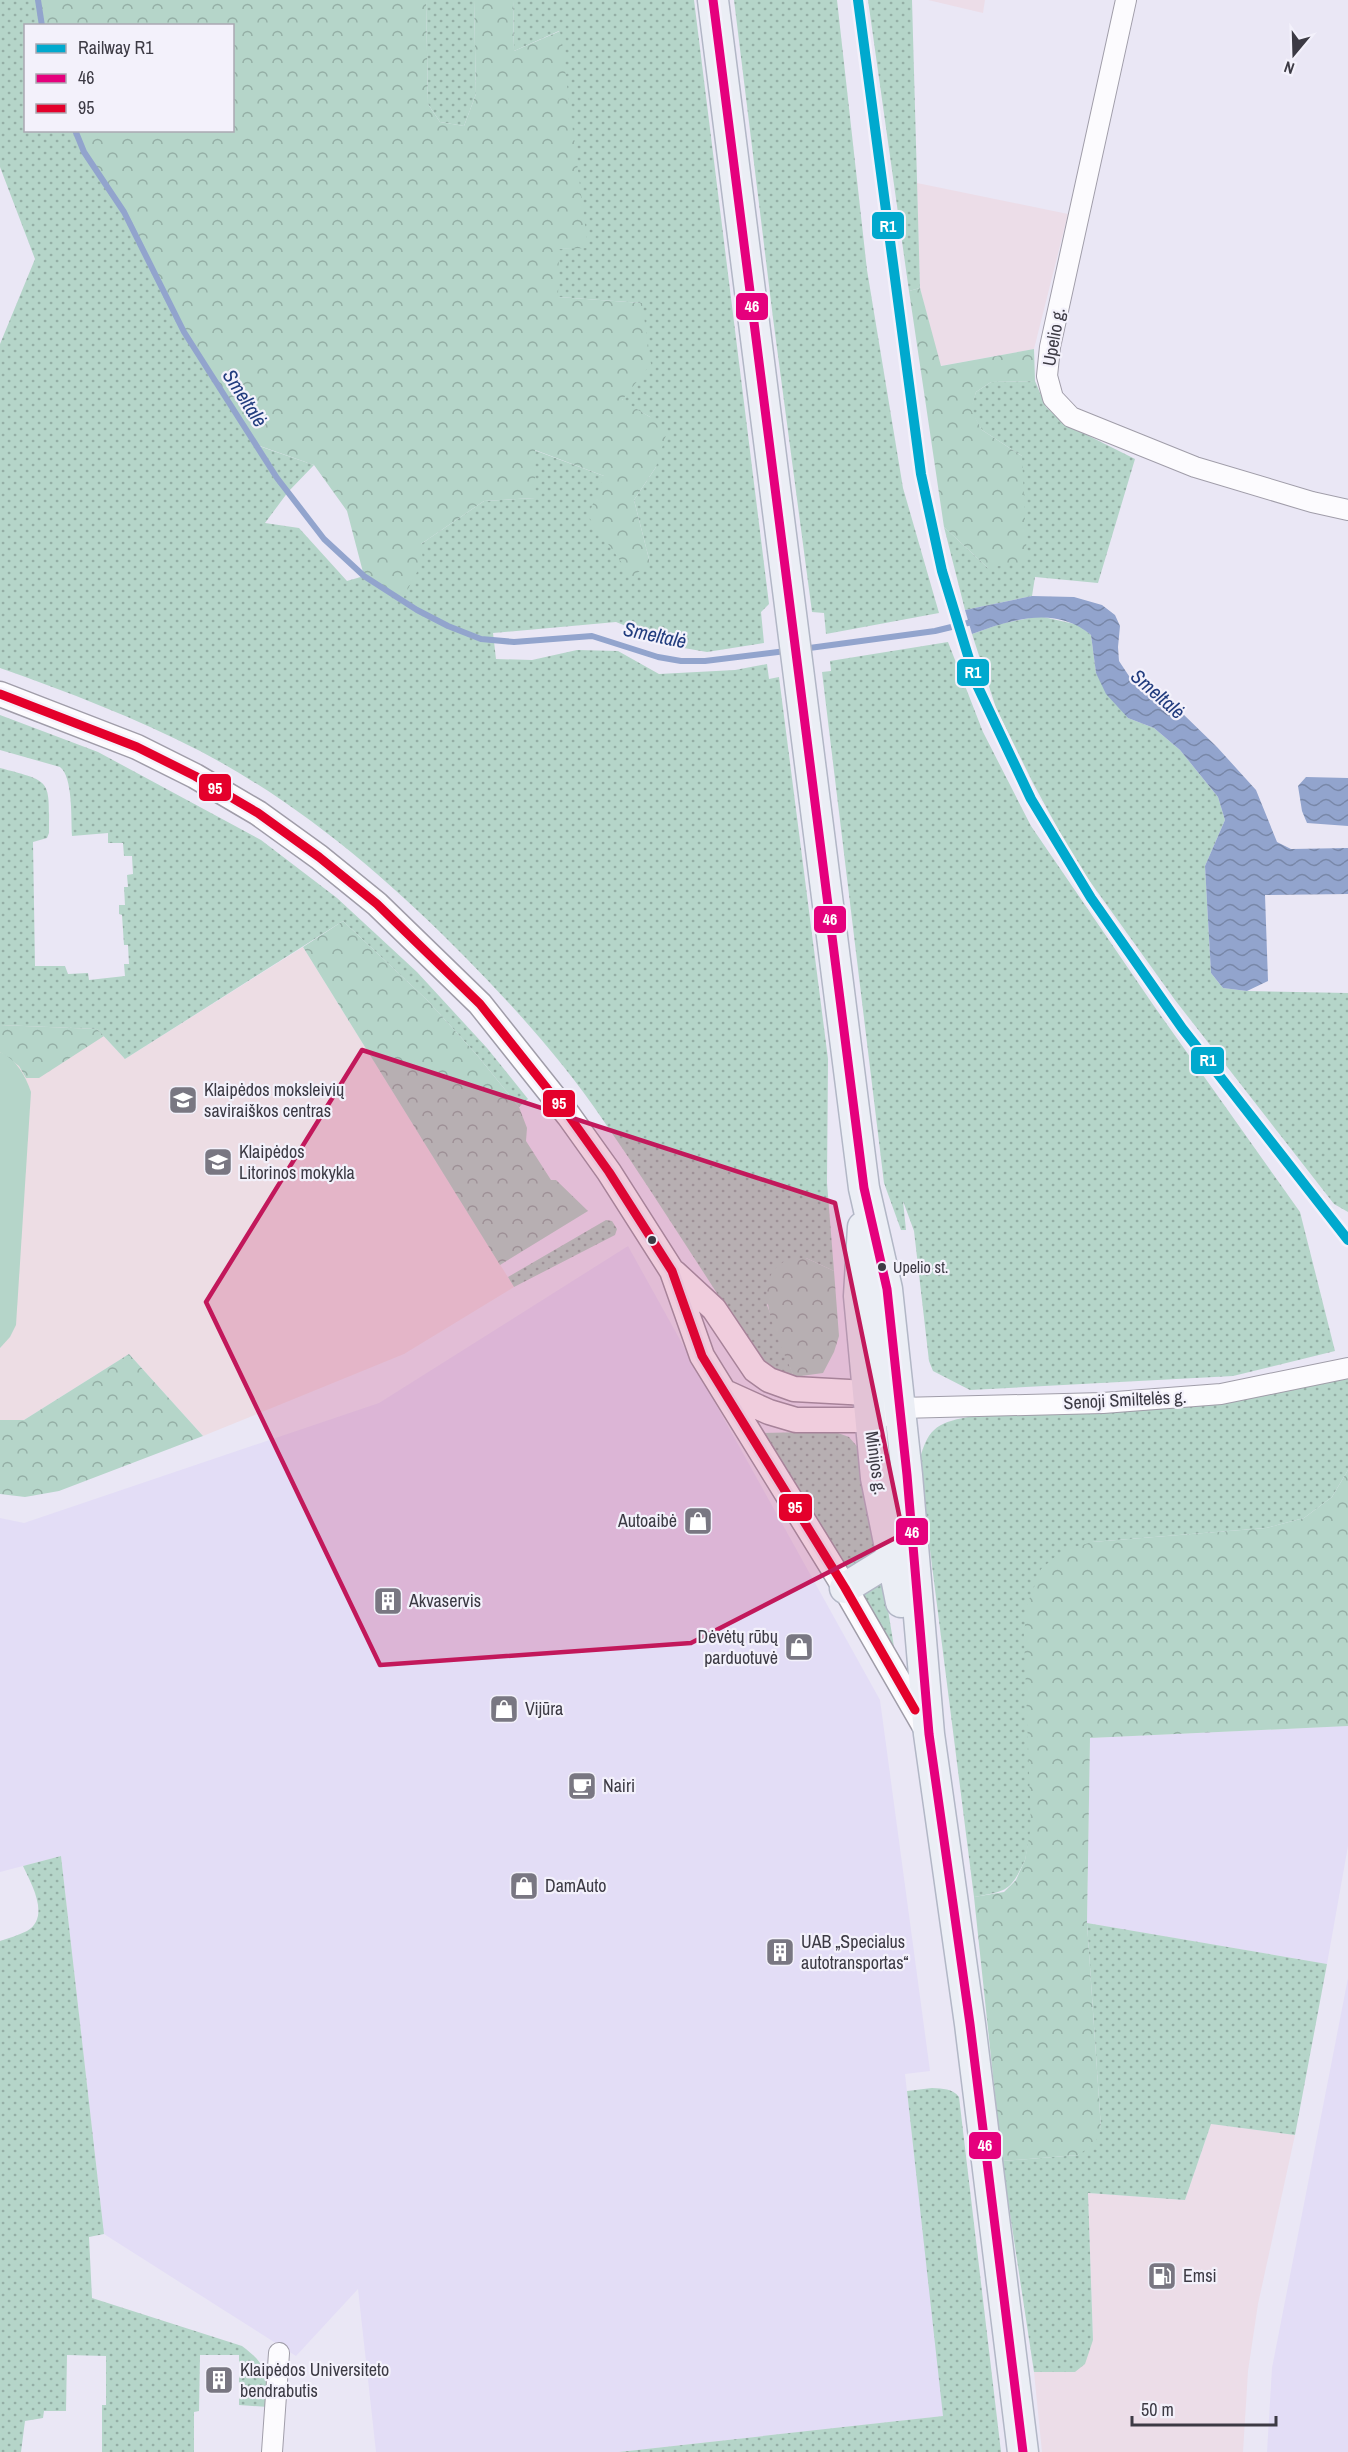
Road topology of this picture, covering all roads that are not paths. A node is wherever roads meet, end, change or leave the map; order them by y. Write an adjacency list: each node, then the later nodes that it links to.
1 (713, 0): 5 (main road, Minijos g.)
2 (1126, 0): 3 (street, Upelio g.)
3 (1348, 510)
4 (0, 694): 6 (street)
5 (864, 1188): 9 (main road, Minijos g.); 10 (main road, Minijos g.)
6 (672, 1271): 8 (street); 9 (street)
7 (1348, 1368): 10 (street, Senoji Smiltelės g.)
8 (727, 1394): 9 (street); 12 (street)
9 (868, 1406): 10 (street); 11 (main road, Minijos g.)
10 (900, 1408): 13 (main road, Minijos g.)
11 (892, 1559): 12 (main road); 13 (main road, Minijos g.)
12 (845, 1588): 13 (street)
13 (929, 1734): 16 (main road, Minijos g.)
14 (279, 2353): 15 (street)
15 (272, 2452)
16 (1023, 2452)

